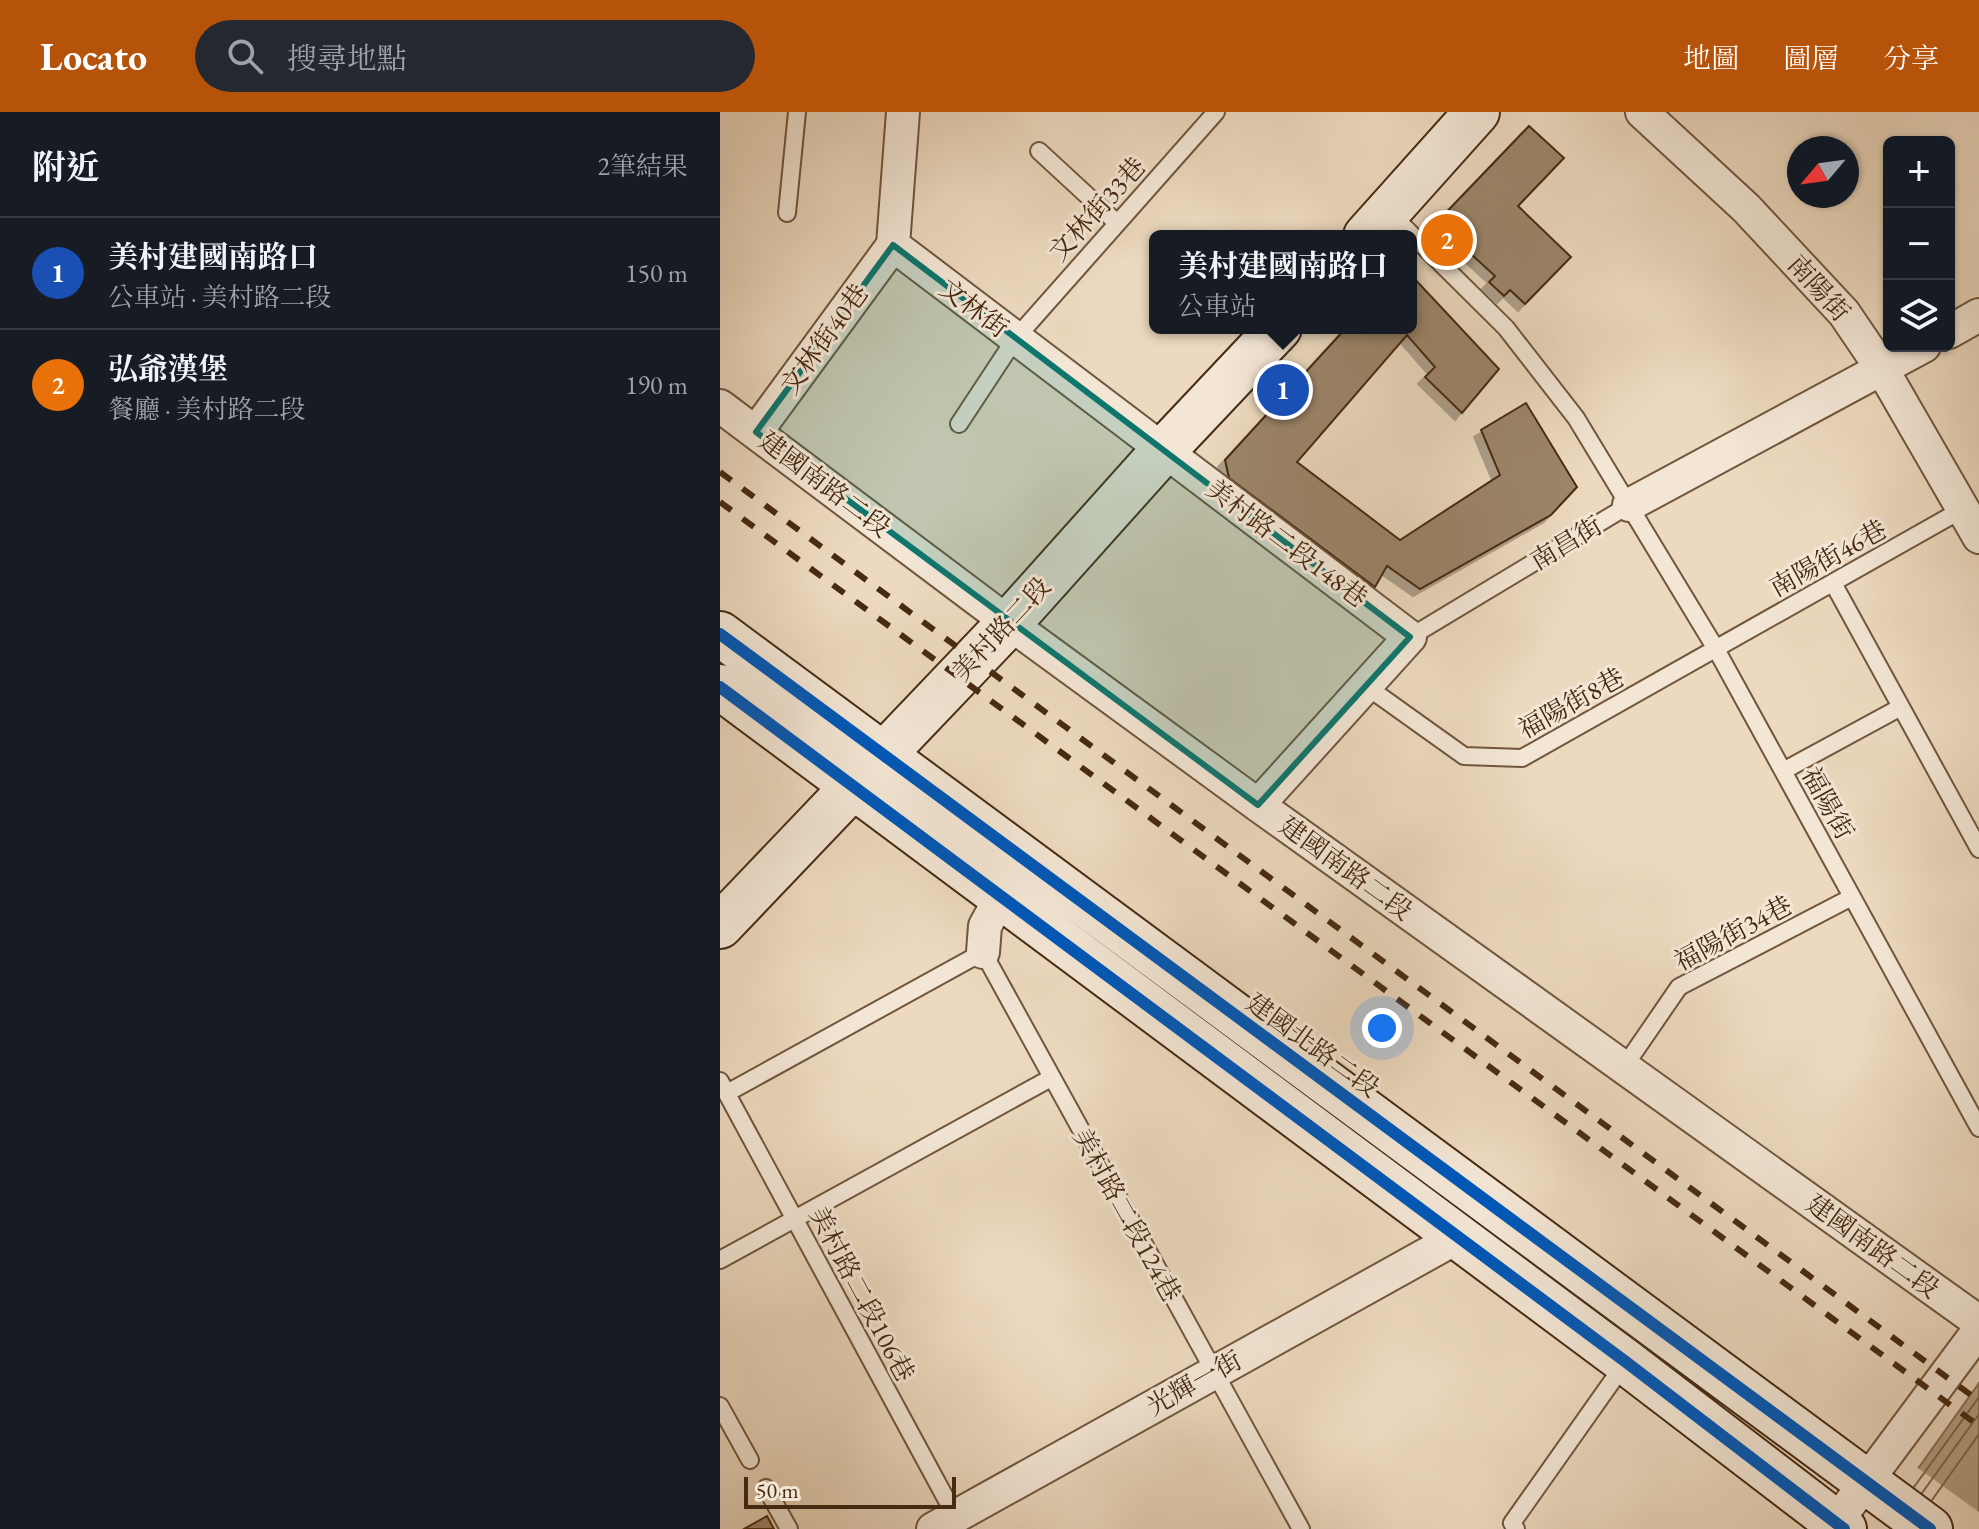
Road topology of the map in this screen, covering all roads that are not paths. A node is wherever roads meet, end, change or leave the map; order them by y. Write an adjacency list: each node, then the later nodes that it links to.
1 (797, 112): 7 (lane)
2 (903, 112): 10 (street)
3 (1216, 112): 8 (lane, 文林街33巷)
4 (1477, 112): 9 (street)
5 (1642, 112): 17 (street, 南陽街)
6 (1039, 151): 8 (lane)
7 (787, 213)
8 (1117, 223): 15 (lane, 文林街33巷)
9 (1377, 224)
10 (893, 245): 15 (street, 文林街); 20 (street, 文林街40巷)
11 (1417, 256): 22 (lane, 福陽街)
12 (1979, 315): 13 (street)
13 (1955, 329)
14 (1273, 334): 21 (street, 美村路二段)
15 (1015, 339): 19 (lane, 文林街33巷); 21 (street, 文林街)
16 (1913, 352): 17 (street, 南昌街)
17 (1882, 369): 22 (street, 南昌街); 23 (street, 南陽街)
18 (720, 406): 20 (street, 建國南路二段)
19 (959, 424)
20 (756, 432): 25 (street, 建國南路二段)
21 (1164, 450): 25 (street, 美村路二段); 27 (street, 美村路二段148巷)
22 (1629, 505): 27 (lane, 南昌街); 28 (lane, 福陽街)
23 (1971, 523): 24 (lane, 南陽街46巷)
24 (1833, 583): 28 (lane, 南陽街46巷); 31 (lane)
25 (1009, 623): 32 (street, 美村路二段); 35 (street, 建國南路二段)
26 (720, 634): 32 (street, 建國北路二段)
27 (1410, 637): 29 (street, 南昌街)
28 (1716, 649): 29 (lane, 福陽街8巷); 33 (lane, 福陽街)
29 (1366, 686): 35 (street, 南昌街)
30 (720, 687): 34 (street)
31 (1901, 707): 33 (lane); 36 (lane)
32 (883, 754): 34 (street, 美村路二段); 54 (street, 建國北路二段)
33 (1783, 771): 38 (lane, 福陽街)
34 (853, 787): 37 (street); 39 (street, 美村路二段)
35 (1258, 805): 41 (street, 建國南路二段)
36 (1979, 849)
37 (1001, 897): 40 (street); 46 (street)
38 (1852, 897): 41 (lane, 福陽街34巷); 44 (lane, 福陽街)
39 (720, 926)
40 (983, 952): 42 (lane, 美村路二段124巷); 43 (lane)
41 (1624, 1067): 48 (street, 建國南路二段)
42 (1051, 1078): 45 (lane); 51 (lane, 美村路二段124巷)
43 (724, 1087): 45 (lane, 美村路二段106巷)
44 (1979, 1128)
45 (795, 1220): 47 (lane); 56 (lane, 美村路二段106巷)
46 (1456, 1238): 50 (street); 51 (street, 光輝一街)
47 (720, 1260)
48 (1979, 1322)
49 (1979, 1330): 54 (street)
50 (1626, 1362): 57 (street); 60 (lane)
51 (1215, 1372): 56 (street, 光輝一街); 59 (lane, 美村路二段124巷)
52 (720, 1406): 53 (lane)
53 (750, 1460)
54 (1872, 1486): 57 (street); 61 (street, 建國北路二段)
55 (766, 1488): 58 (lane)
56 (950, 1525)
57 (1837, 1527)
58 (789, 1529)
59 (1301, 1529)
60 (1516, 1529)
61 (1930, 1529)

